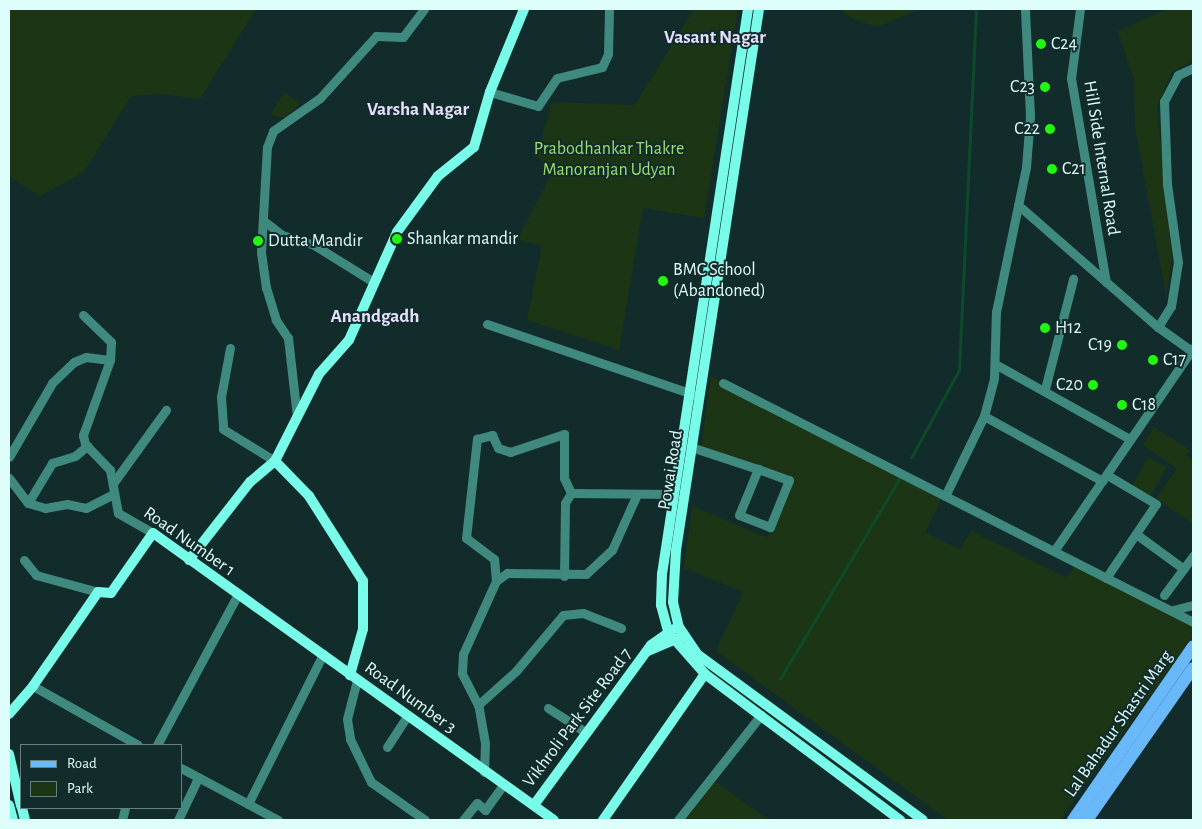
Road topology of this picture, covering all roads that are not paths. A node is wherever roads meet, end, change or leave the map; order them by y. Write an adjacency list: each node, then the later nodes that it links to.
1 (424, 9): 11 (street)
2 (524, 9): 9 (street)
3 (609, 9): 9 (street)
4 (748, 9): 24 (street, Powai Road)
5 (759, 9): 25 (street, Powai Road)
6 (1025, 9): 10 (street)
7 (1080, 9): 14 (street, Hill Side Internal Road)
8 (1193, 68): 17 (street)
9 (490, 92): 13 (street)
10 (1018, 205): 14 (street); 21 (street)
11 (264, 222): 13 (street); 28 (street)
12 (1073, 279): 23 (street)
13 (372, 281): 28 (street)
14 (1106, 282): 17 (street)
15 (83, 315): 20 (street)
16 (487, 324): 24 (street)
17 (1158, 327): 19 (street)
18 (230, 348): 33 (street)
19 (1192, 350): 29 (street)
20 (110, 360): 30 (street); 32 (street)
21 (994, 364): 23 (street); 27 (street)
22 (723, 383): 42 (street)
23 (1045, 389): 29 (street)
24 (689, 392): 25 (street); 41 (street, Powai Road)
25 (699, 396): 31 (street, Powai Road)
26 (166, 410): 37 (street)
27 (984, 416): 36 (street); 42 (street)
28 (297, 417): 33 (street)
29 (1130, 439): 36 (street)
30 (87, 446): 37 (street); 43 (street)
31 (691, 448): 34 (street); 61 (street, Powai Road)
32 (9, 457)
33 (275, 461): 49 (street); 69 (street, Road Number 3)
34 (758, 469): 34 (street)
35 (9, 478): 43 (street)
36 (1104, 478): 45 (street); 46 (street)
37 (114, 482): 39 (street, Road Number 1)
38 (571, 492): 40 (street); 51 (street); 53 (street)
39 (113, 494): 43 (street); 44 (street, Road Number 1)
40 (637, 494): 41 (street); 51 (street)
41 (674, 494): 62 (street, Powai Road)
42 (945, 496): 46 (street)
43 (28, 503)
44 (153, 533): 49 (street, Road Number 1); 54 (street)
45 (1136, 534): 50 (street); 52 (street)
46 (1054, 551): 52 (street)
47 (1193, 556): 50 (street)
48 (24, 560): 54 (street)
49 (189, 560): 55 (street, Road Number 1)
50 (1184, 568): 56 (street)
51 (564, 576): 53 (street)
52 (1106, 578): 59 (street)
53 (496, 581): 71 (street)
54 (98, 592): 70 (street)
55 (238, 596): 65 (street, Road Number 1); 78 (street)
56 (1164, 596)
57 (1193, 605): 58 (street)
58 (1174, 610)
59 (1193, 622)
60 (621, 628): 71 (street)
61 (682, 631): 62 (street, Vikhroli Park Site Road 7); 100 (street, Powai Road)
62 (671, 636): 64 (street, Vikhroli Park Site Road 7); 66 (street, Powai Road)
63 (1193, 647): 101 (main road, Lal Bahadur Shastri Marg)
64 (653, 650): 66 (street); 76 (street, Vikhroli Park Site Road 7)
65 (323, 654): 69 (street, Road Number 1); 87 (street)
66 (683, 655): 68 (street, Powai Road)
67 (1193, 668): 102 (main road, Lal Bahadur Shastri Marg)
68 (705, 674): 74 (street, Powai Road); 97 (street)
69 (353, 678): 75 (street, Road Number 3); 94 (street)
70 (33, 686): 73 (street); 77 (street)
71 (478, 705): 82 (street)
72 (548, 708): 76 (street)
73 (9, 714)
74 (761, 715): 90 (street, Powai Road); 98 (street)
75 (408, 716): 79 (street); 82 (street, Road Number 3)
76 (587, 733): 89 (street, Vikhroli Park Site Road 7)
77 (134, 744)
78 (157, 744)
79 (387, 747)
80 (9, 754): 84 (street)
81 (182, 769): 83 (street)
82 (484, 772): 85 (street, Road Number 3)
83 (198, 778): 87 (street); 92 (street)
84 (12, 781): 86 (street)
85 (503, 785): 89 (street, Road Number 3); 95 (street)
86 (20, 802)
87 (248, 804): 93 (street)
88 (9, 805): 91 (street)
89 (534, 805): 96 (street, Road Number 3)
90 (888, 817): 99 (street, Powai Road)
91 (12, 820)
92 (178, 820)
93 (278, 820)
94 (425, 820)
95 (463, 820)
96 (554, 820)
97 (603, 820)
98 (678, 820)
99 (900, 820)
100 (923, 820)
101 (1073, 820)
102 (1087, 820)

